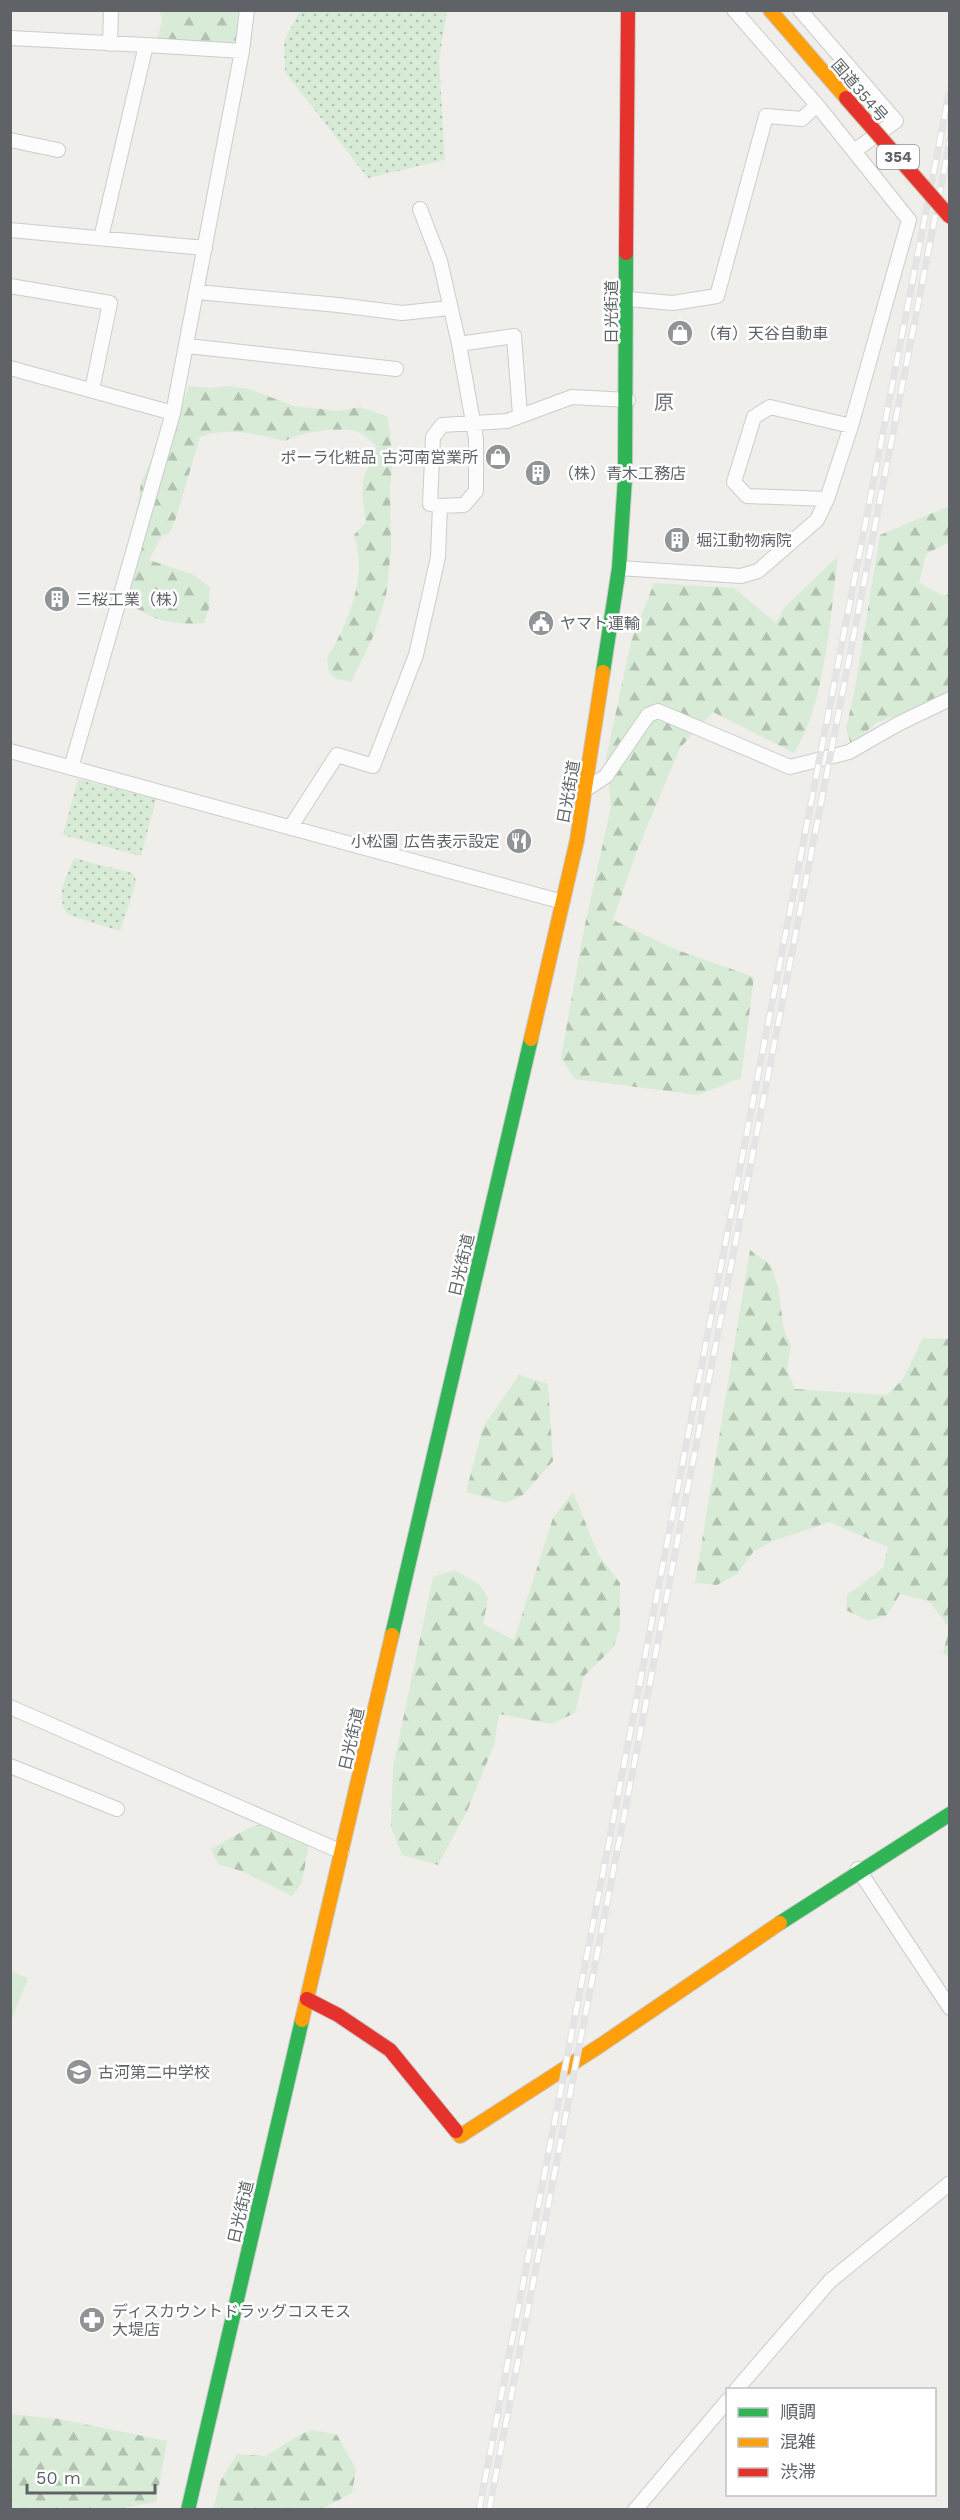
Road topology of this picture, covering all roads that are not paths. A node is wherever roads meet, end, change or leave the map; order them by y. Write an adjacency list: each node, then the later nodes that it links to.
1 (111, 10): 8 (street)
2 (247, 10): 10 (street)
3 (628, 10): 22 (main road, 日光街道)
4 (734, 10): 11 (street)
5 (770, 10): 16 (main road, 国道354号 / 354, bridge)
6 (800, 10): 14 (street)
7 (10, 38): 8 (street)
8 (110, 44): 9 (street)
9 (147, 45): 10 (street); 18 (street)
10 (242, 51): 19 (street)
11 (817, 105): 14 (street); 22 (street)
12 (10, 140): 13 (street)
13 (58, 150)
14 (854, 151): 33 (street)
15 (420, 209): 23 (street)
16 (950, 217)
17 (10, 230): 18 (street)
18 (101, 238): 19 (street)
19 (205, 248): 21 (street)
20 (10, 286): 28 (street)
21 (197, 292): 23 (street); 25 (street)
22 (628, 299): 29 (main road, 日光街道)
23 (449, 308): 24 (street)
24 (459, 344): 31 (street); 32 (street)
25 (188, 346): 27 (street); 30 (street)
26 (10, 368): 28 (street)
27 (396, 369)
28 (92, 390): 30 (street)
29 (628, 400): 31 (street); 36 (main road, 日光街道)
30 (173, 413): 39 (street)
31 (520, 415): 32 (street)
32 (473, 422): 35 (street); 35 (street)
33 (851, 426): 34 (street); 34 (street)
34 (827, 499): 36 (street)
35 (440, 506): 41 (street)
36 (619, 568): 40 (main road, 日光街道)
37 (950, 699): 40 (street)
38 (10, 751): 39 (street)
39 (71, 768): 41 (street)
40 (585, 790): 42 (main road, 日光街道)
41 (290, 828): 42 (street)
42 (563, 902): 47 (main road, 日光街道)
43 (10, 1707): 47 (street)
44 (10, 1766): 45 (street)
45 (117, 1809)
46 (950, 1814): 48 (main road)
47 (342, 1852): 49 (main road, 日光街道)
48 (858, 1869): 49 (main road); 50 (street)
49 (307, 1999): 54 (main road, 日光街道)
50 (950, 2008)
51 (950, 2183): 52 (street)
52 (738, 2388)
53 (726, 2402): 55 (street)
54 (185, 2509)
55 (635, 2510)

